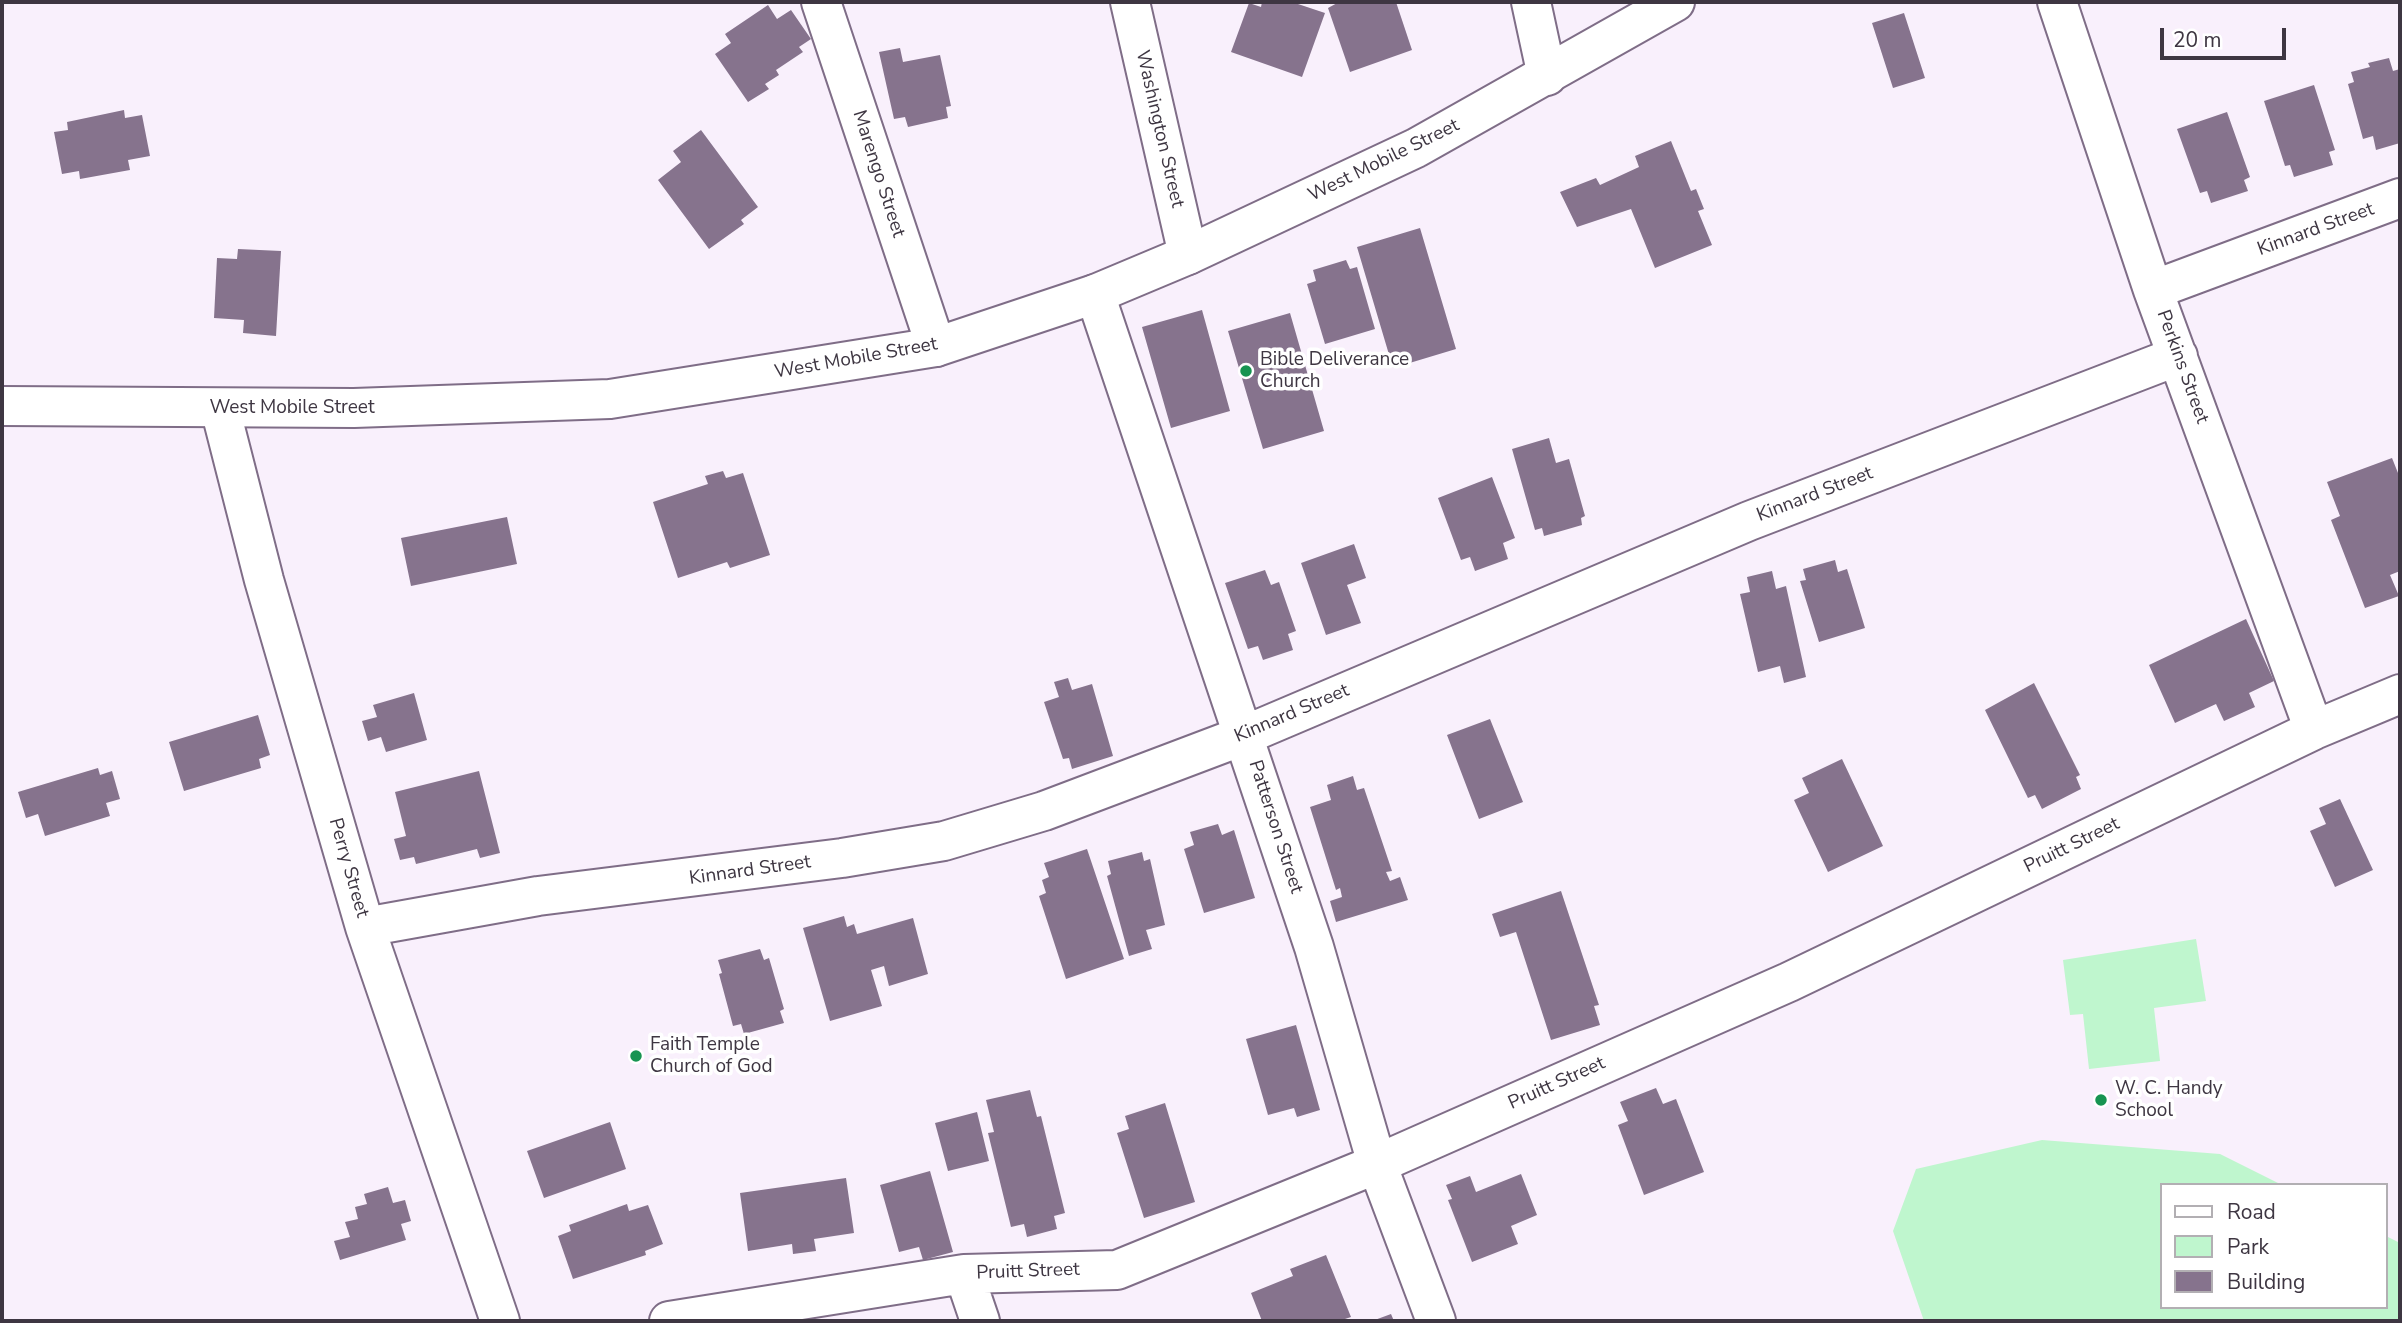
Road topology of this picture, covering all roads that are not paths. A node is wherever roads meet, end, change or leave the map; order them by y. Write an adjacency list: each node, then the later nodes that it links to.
1 (821, 2): 11 (street, Marengo Street)
2 (1130, 2): 8 (street, Washington Street)
3 (1531, 2): 6 (street)
4 (1675, 2): 6 (street, West Mobile Street)
5 (2057, 2): 9 (street, Perkins Street)
6 (1547, 76): 8 (street, West Mobile Street)
7 (2400, 198): 9 (street, Kinnard Street)
8 (1188, 255): 10 (street, West Mobile Street)
9 (2153, 290): 12 (street, Perkins Street)
10 (1095, 294): 11 (street, West Mobile Street); 17 (street, Patterson Street)
11 (936, 347): 14 (street, West Mobile Street)
12 (2178, 356): 16 (street, Perkins Street); 17 (street, Kinnard Street)
13 (2, 406): 14 (street, West Mobile Street)
14 (220, 408): 18 (street, Perry Street)
15 (2400, 694): 16 (street, Pruitt Street)
16 (2314, 730): 19 (street, Pruitt Street)
17 (1245, 735): 18 (street, Kinnard Street); 19 (street, Patterson Street)
18 (366, 927): 21 (street, Perry Street)
19 (1377, 1164): 20 (street, Pruitt Street); 24 (street, Patterson Street)
20 (964, 1274): 22 (street, Pruitt Street); 23 (street)
21 (500, 1321)
22 (669, 1321)
23 (980, 1321)
24 (1436, 1321)

